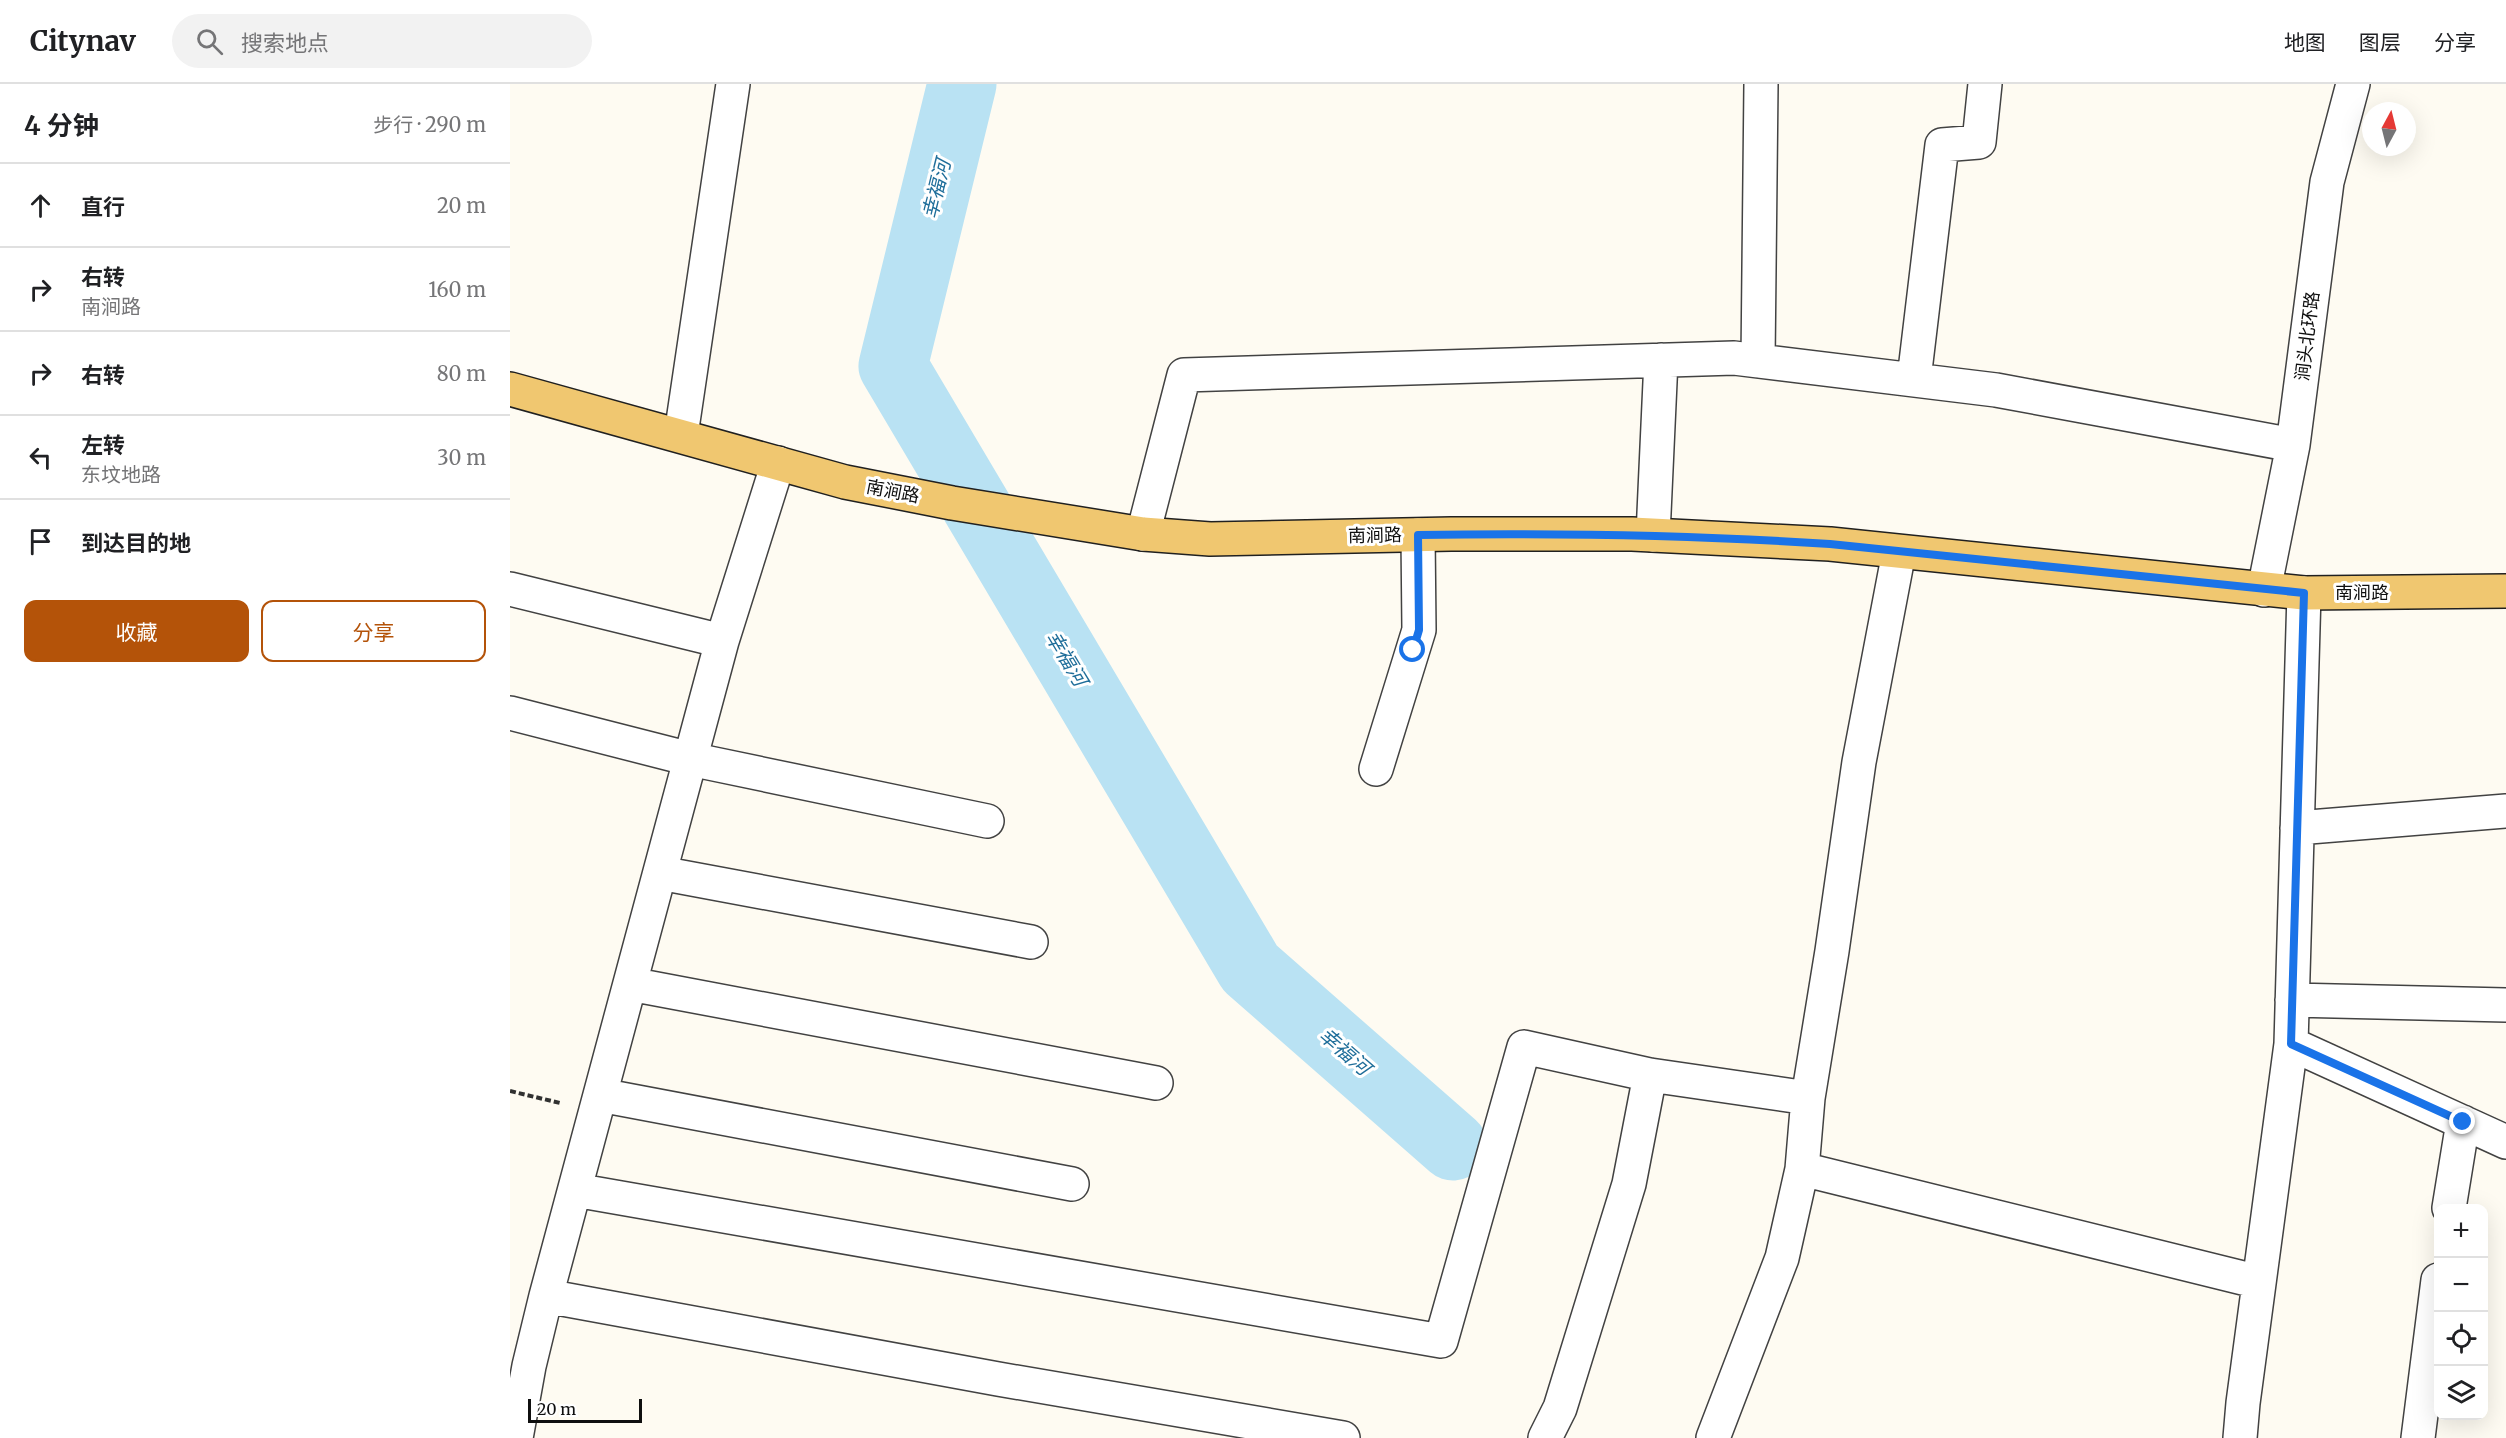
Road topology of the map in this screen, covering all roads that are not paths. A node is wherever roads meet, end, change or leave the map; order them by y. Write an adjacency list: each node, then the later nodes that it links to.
1 (733, 84): 9 (street)
2 (1761, 84): 6 (street)
3 (1986, 84): 7 (street)
4 (2354, 84): 10 (street, 涧头北环路)
5 (1661, 360): 6 (street); 12 (street); 14 (street)
6 (1758, 361): 7 (street)
7 (1914, 379): 10 (street)
8 (510, 389): 9 (main road, 南涧路)
9 (681, 435): 11 (main road, 南涧路)
10 (2293, 445): 17 (street, 涧头北环路)
11 (778, 463): 12 (main road, 南涧路); 20 (street)
12 (1143, 534): 13 (main road, 南涧路)
13 (1418, 535): 14 (main road, 南涧路); 23 (street)
14 (1653, 535): 15 (main road, 南涧路)
15 (1899, 552): 17 (main road, 南涧路); 35 (street)
16 (510, 589): 20 (street)
17 (2264, 590): 19 (main road, 南涧路)
18 (2506, 591): 19 (main road, 南涧路)
19 (2304, 593): 26 (street)
20 (722, 641): 22 (street)
21 (510, 713): 22 (street)
22 (690, 759): 25 (street); 27 (street)
23 (1376, 769)
24 (2506, 811): 26 (street)
25 (987, 821)
26 (2297, 828): 30 (street)
27 (660, 873): 28 (street); 29 (street)
28 (1031, 942)
29 (630, 984): 34 (street); 36 (street)
30 (2292, 1000): 31 (street); 32 (street)
31 (2506, 1005)
32 (2291, 1044): 37 (street); 43 (street)
33 (1650, 1075): 35 (street); 41 (street); 48 (street)
34 (1156, 1083)
35 (1808, 1098): 39 (street)
36 (598, 1103): 40 (street); 41 (street)
37 (2463, 1122): 38 (street); 42 (street)
38 (2506, 1142)
39 (1802, 1169): 43 (street); 49 (street)
40 (1072, 1184)
41 (575, 1190): 44 (street)
42 (2450, 1204)
43 (2259, 1282): 50 (street)
44 (546, 1296): 46 (street); 47 (street)
45 (2435, 1312): 51 (street)
46 (516, 1438)
47 (1343, 1438)
48 (1545, 1438)
49 (1713, 1438)
50 (2240, 1438)
51 (2418, 1438)

